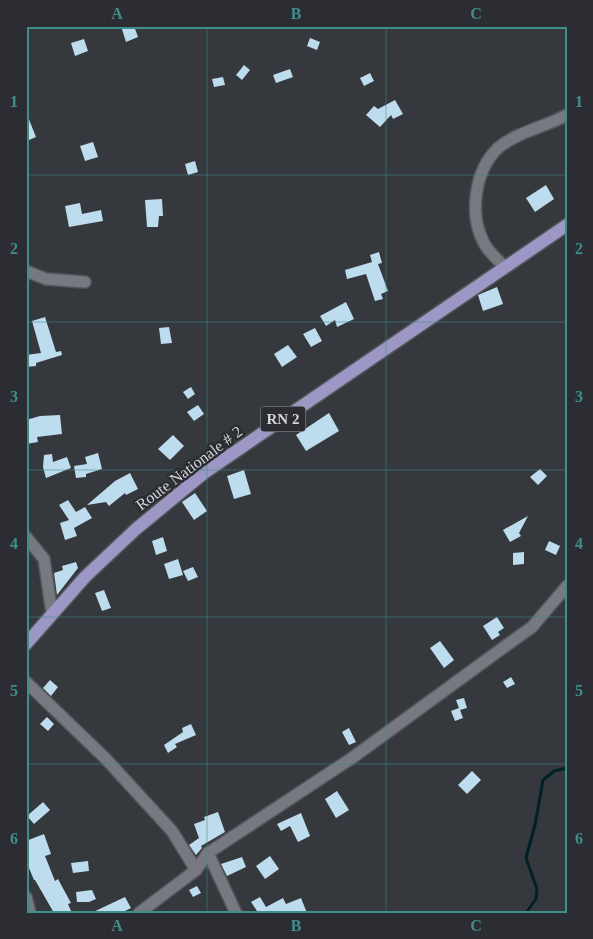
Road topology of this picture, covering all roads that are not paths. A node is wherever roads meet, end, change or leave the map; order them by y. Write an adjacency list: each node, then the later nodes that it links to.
1 (567, 115): 3 (street)
2 (567, 225): 3 (main road, Route Nationale # 2 / RN 2)
3 (505, 267): 8 (main road, Route Nationale # 2 / RN 2)
4 (26, 271): 5 (street)
5 (85, 282)
6 (26, 537): 8 (street)
7 (567, 586): 11 (street)
8 (52, 614): 9 (main road, Route Nationale # 2 / RN 2)
9 (26, 644)
10 (26, 682): 12 (street)
11 (208, 853): 12 (street); 16 (street)
12 (196, 870): 15 (street)
13 (26, 897): 14 (street)
14 (30, 913)
15 (139, 913)
16 (236, 913)

